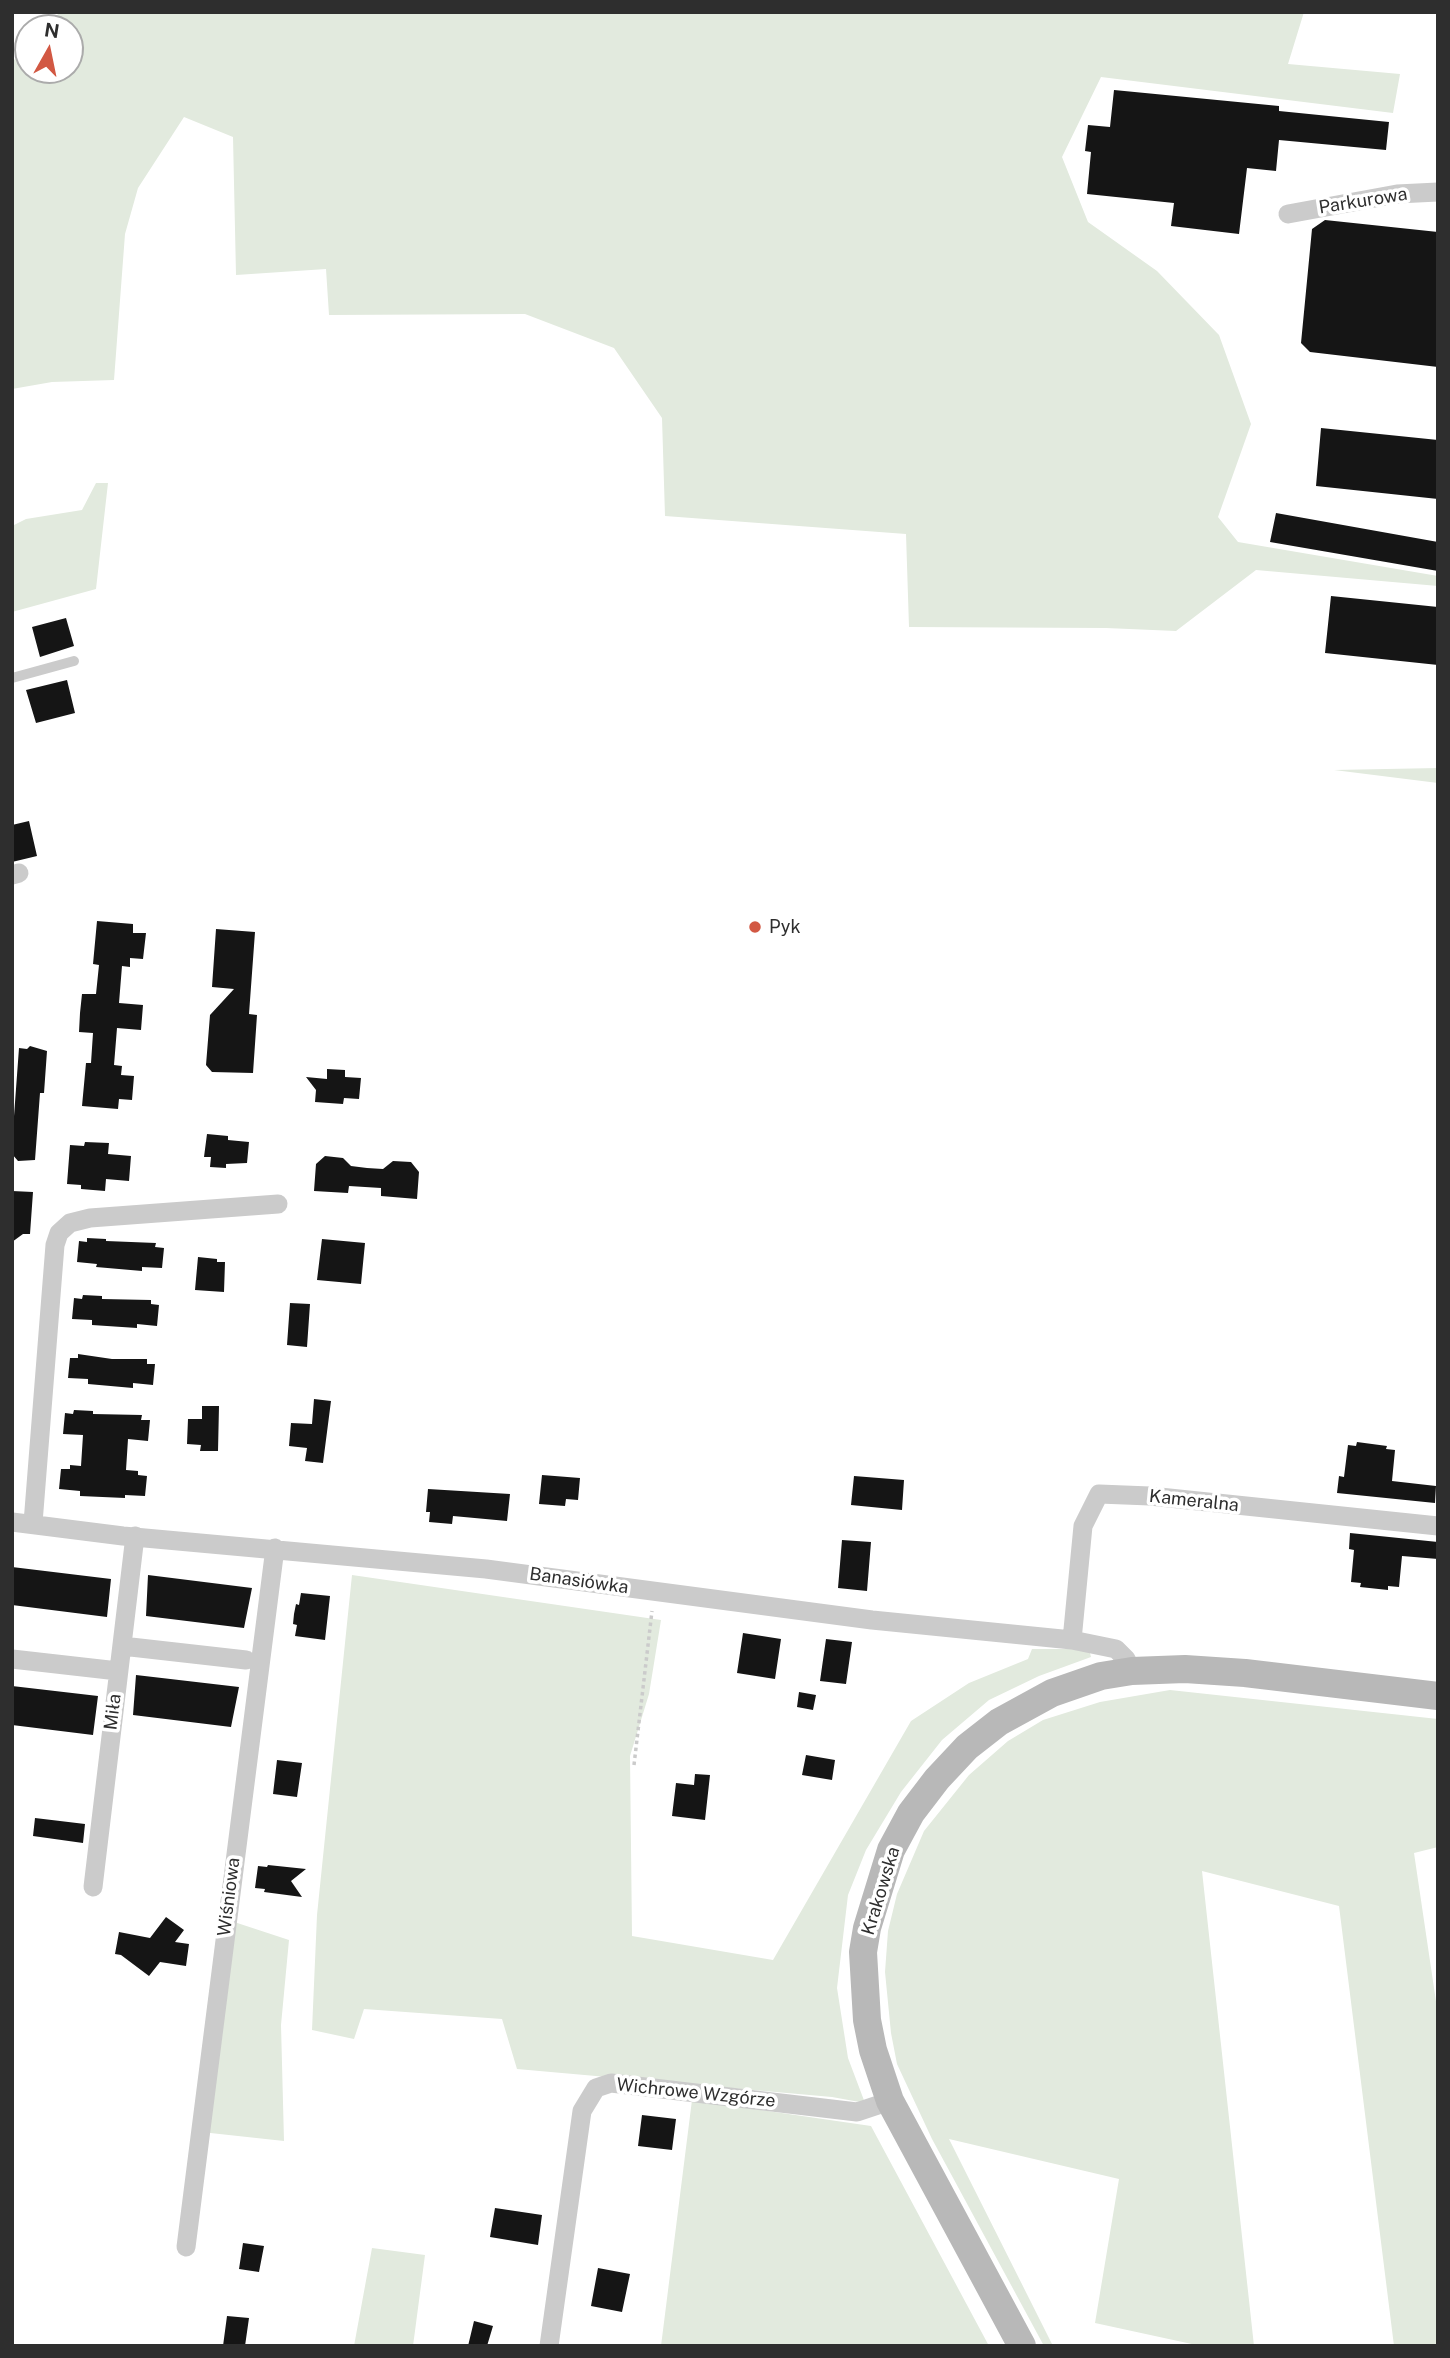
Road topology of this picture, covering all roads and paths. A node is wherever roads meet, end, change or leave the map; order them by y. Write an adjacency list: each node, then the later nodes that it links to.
1 (1438, 192): 2 (street, Parkurowa)
2 (1288, 214)
3 (74, 661): 4 (lane)
4 (12, 678)
5 (278, 1205): 7 (street)
6 (12, 1522): 7 (street, Banasiówka)
7 (33, 1523): 9 (street, Banasiówka)
8 (1438, 1526): 12 (street, Kameralna)
9 (135, 1536): 10 (street, Banasiówka); 13 (street, Miła)
10 (275, 1548): 11 (street, Banasiówka); 22 (street, Wiśniowa)
11 (654, 1591): 12 (street, Banasiówka); 19 (path)
12 (1072, 1640): 17 (street, Banasiówka)
13 (122, 1646): 15 (street); 16 (street, Miła)
14 (12, 1659): 16 (street)
15 (246, 1660)
16 (118, 1671): 20 (street, Miła)
17 (1132, 1671): 18 (main road, Krakowska); 21 (main road, Krakowska)
18 (1438, 1696)
19 (634, 1765)
20 (93, 1887)
21 (890, 2101): 23 (street, Wichrowe Wzgórze); 24 (main road, Krakowska)
22 (186, 2247)
23 (549, 2346)
24 (1022, 2346)

